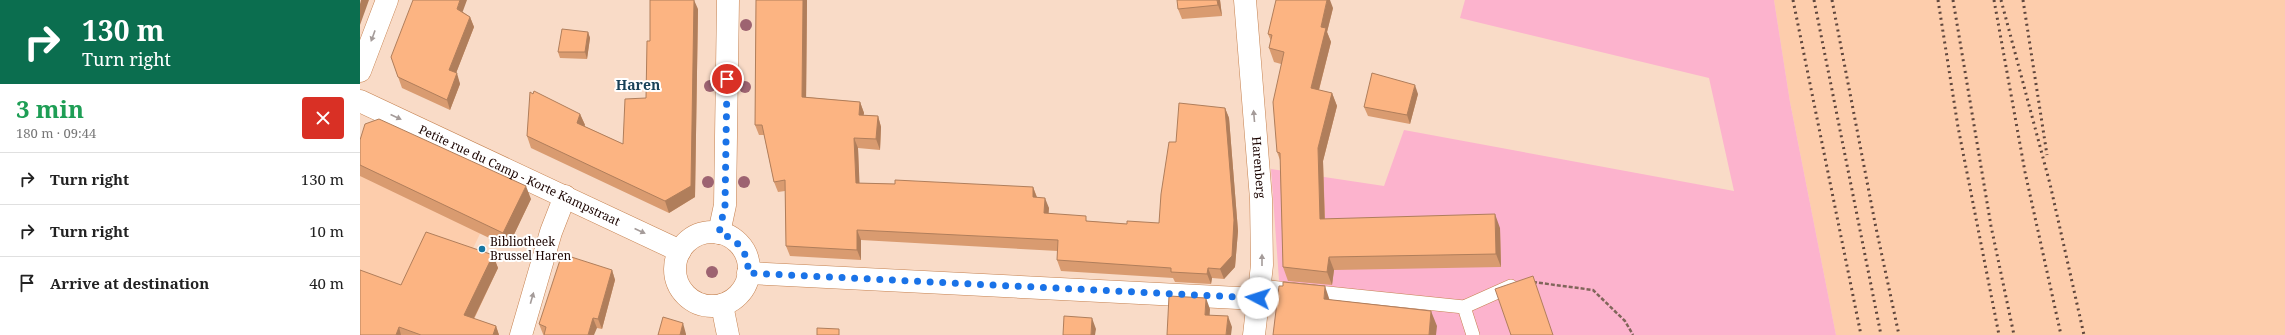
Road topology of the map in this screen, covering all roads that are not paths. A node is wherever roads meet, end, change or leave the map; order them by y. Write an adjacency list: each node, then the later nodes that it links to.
1 (386, 0): 4 (street, one-way to 4)
2 (728, 0): 7 (street)
3 (1245, 0): 11 (street, Harenberg, one-way to 3)
4 (360, 71)
5 (360, 101): 6 (street, Petite rue du Camp - Korte Kampstraat, one-way to 6)
6 (565, 196): 8 (street, Petite rue du Camp - Korte Kampstraat, one-way to 8); 14 (street, one-way to 6)
7 (719, 233): 8 (street); 9 (street)
8 (680, 251): 12 (street)
9 (748, 273): 11 (street); 12 (street)
10 (1524, 281): 13 (lane)
11 (1259, 292): 13 (lane); 16 (street, Harenberg)
12 (722, 305): 15 (street)
13 (1464, 307): 17 (lane)
14 (521, 335)
15 (728, 335)
16 (1254, 335)
17 (1473, 335)

